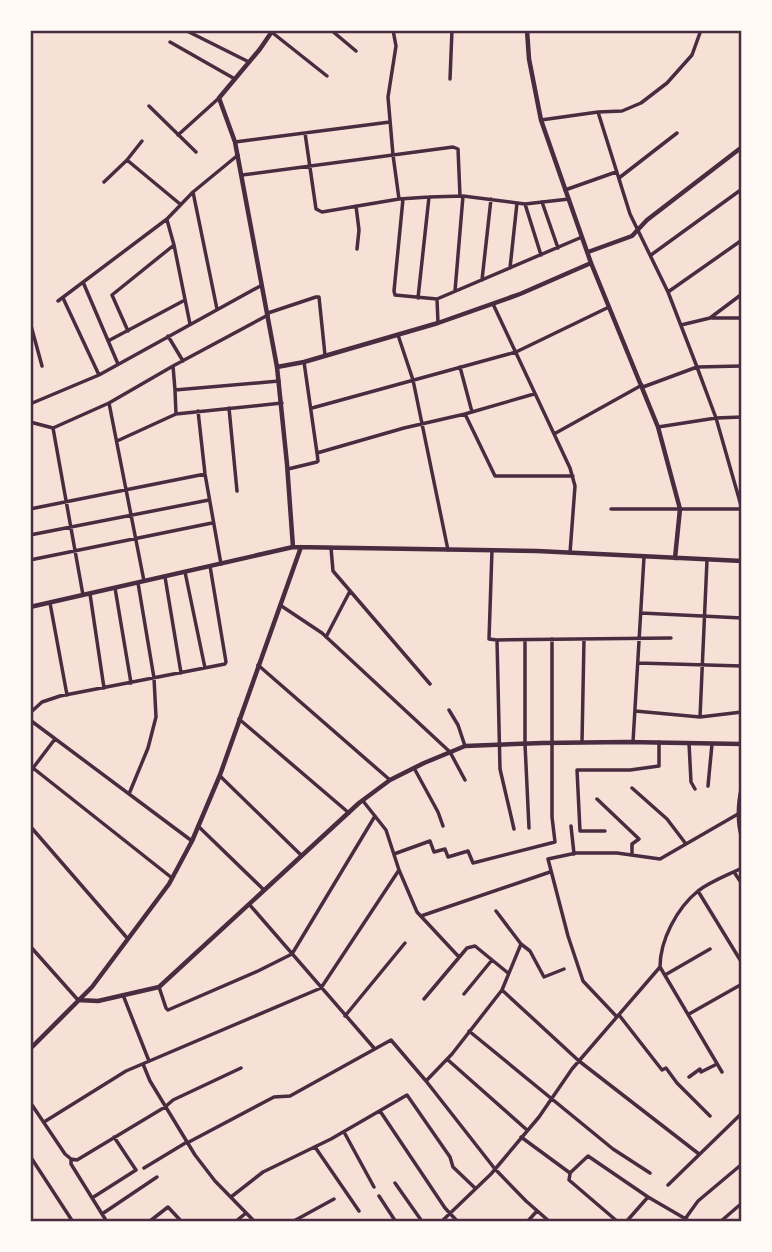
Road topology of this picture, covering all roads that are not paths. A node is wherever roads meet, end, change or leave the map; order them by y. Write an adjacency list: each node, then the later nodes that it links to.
1 (186, 30): 10 (street)
2 (272, 30): 10 (street); 11 (street)
3 (331, 30): 9 (street)
4 (393, 30): 18 (street)
5 (453, 30): 13 (street)
6 (527, 30): 17 (street)
7 (702, 30): 16 (street)
8 (170, 42): 12 (street)
9 (356, 51)
10 (249, 62): 12 (street)
11 (327, 76)
12 (235, 79): 14 (street)
13 (450, 79)
14 (219, 98): 21 (street); 23 (street)
15 (149, 106): 21 (street)
16 (598, 112): 17 (street); 30 (street)
17 (541, 120): 35 (street)
18 (390, 122): 19 (street); 27 (street)
19 (305, 133): 23 (street); 29 (street)
20 (677, 134): 32 (street)
21 (178, 135): 25 (street)
22 (142, 141): 28 (street)
23 (235, 142): 26 (street)
24 (742, 147): 48 (street)
25 (195, 152)
26 (238, 155): 31 (street); 36 (street)
27 (393, 155): 29 (street); 37 (street); 39 (street)
28 (127, 160): 33 (street); 44 (street)
29 (310, 166): 31 (street); 46 (street)
30 (617, 172): 32 (street); 35 (street)
31 (242, 175): 61 (street)
32 (619, 178): 48 (street)
33 (104, 182)
34 (742, 188): 56 (street)
35 (565, 190): 41 (street)
36 (193, 192): 44 (street); 70 (street)
37 (462, 196): 38 (street); 40 (street); 62 (street)
38 (429, 197): 39 (street); 65 (street)
39 (401, 199): 46 (street); 65 (street)
40 (491, 199): 42 (street); 59 (street)
41 (569, 199): 43 (street); 49 (street)
42 (517, 202): 45 (street); 58 (street)
43 (542, 202): 45 (street); 52 (street)
44 (180, 204): 47 (street)
45 (525, 204): 55 (street)
46 (355, 205): 53 (street)
47 (167, 219): 51 (street); 60 (street)
48 (638, 230): 54 (street); 56 (street)
49 (582, 237): 52 (street); 54 (street)
50 (742, 240): 63 (street)
51 (174, 245): 67 (street); 78 (street)
52 (558, 248): 55 (street)
53 (357, 249)
54 (588, 252): 57 (street)
55 (541, 255): 58 (street)
56 (651, 255): 63 (street)
57 (591, 263): 68 (street); 69 (street)
58 (510, 268): 59 (street)
59 (482, 280): 62 (street)
60 (83, 282): 81 (street); 93 (street)
61 (262, 285): 70 (street); 71 (street)
62 (455, 291): 66 (street)
63 (668, 292): 77 (street)
64 (742, 294): 72 (street)
65 (418, 298): 66 (street)
66 (437, 299): 75 (street)
67 (185, 300): 76 (street); 78 (street)
68 (493, 304): 75 (street); 82 (street)
69 (610, 307): 82 (street); 96 (street)
70 (217, 309): 76 (street)
71 (268, 314): 83 (street); 84 (street); 90 (street)
72 (710, 318): 73 (street); 77 (street)
73 (742, 318)
74 (30, 322): 87 (street)
75 (438, 323): 79 (street)
76 (190, 324): 80 (street)
77 (681, 325): 92 (street)
78 (128, 331): 81 (street)
79 (398, 335): 83 (street); 94 (street)
80 (169, 336): 84 (street); 86 (street)
81 (108, 341): 86 (street)
82 (516, 352): 91 (street); 98 (street)
83 (325, 355): 85 (street)
84 (183, 361): 88 (street)
85 (304, 362): 90 (street); 103 (street)
86 (118, 364): 93 (street)
87 (42, 366)
88 (173, 366): 97 (street); 99 (street)
89 (742, 366): 92 (street)
90 (277, 367): 95 (street)
91 (460, 367): 94 (street); 105 (street)
92 (697, 367): 96 (street); 109 (street)
93 (99, 375): 101 (street)
94 (413, 380): 103 (street); 111 (street)
95 (279, 381): 97 (street); 100 (street)
96 (642, 386): 112 (street); 114 (street)
97 (175, 390): 106 (street)
98 (534, 394): 105 (street); 114 (street)
99 (109, 403): 113 (street); 115 (street)
100 (282, 403): 102 (street); 117 (street)
101 (30, 404)
102 (229, 408): 104 (street); 121 (street)
103 (312, 408): 116 (street)
104 (198, 411): 106 (street); 118 (street)
105 (472, 412): 107 (street)
106 (176, 414): 115 (street)
107 (466, 414): 111 (street); 119 (street)
108 (742, 417): 109 (street)
109 (716, 418): 112 (street); 127 (street)
110 (30, 422): 113 (street)
111 (422, 425): 116 (street); 136 (street)
112 (658, 427): 126 (street)
113 (53, 428): 123 (street)
114 (554, 434): 119 (street)
115 (117, 441): 120 (street)
116 (317, 453): 117 (street)
117 (288, 469): 133 (street)
118 (205, 474): 120 (street); 122 (street)
119 (573, 476): 139 (street)
120 (127, 489): 123 (street); 128 (street)
121 (237, 491)
122 (209, 500): 128 (street); 129 (street)
123 (66, 502): 124 (street); 130 (street)
124 (30, 509)
125 (611, 509): 126 (street)
126 (681, 509): 127 (street); 141 (street)
127 (742, 509)
128 (131, 515): 130 (street); 132 (street)
129 (212, 523): 132 (street); 145 (street)
130 (71, 526): 131 (street); 138 (street)
131 (30, 535)
132 (135, 538): 138 (street); 149 (street)
133 (293, 547): 134 (street); 145 (street)
134 (301, 547): 135 (street); 155 (street)
135 (331, 548): 136 (street); 151 (street)
136 (448, 550): 137 (street)
137 (492, 550): 139 (street); 165 (street)
138 (75, 551): 142 (street); 153 (street)
139 (570, 553): 140 (street)
140 (645, 557): 141 (street); 157 (street)
141 (675, 558): 143 (street)
142 (30, 560)
143 (707, 560): 144 (street); 158 (street)
144 (742, 561)
145 (220, 564): 146 (street)
146 (210, 566): 147 (street); 171 (street)
147 (185, 572): 148 (street); 171 (street)
148 (165, 577): 149 (street); 172 (street)
149 (141, 582): 150 (street); 173 (street)
150 (115, 588): 152 (street); 174 (street)
151 (350, 591): 160 (street); 175 (street)
152 (90, 594): 153 (street); 176 (street)
153 (83, 595): 154 (street)
154 (50, 603): 156 (street); 177 (street)
155 (280, 606): 160 (street); 168 (street)
156 (30, 607)
157 (641, 613): 158 (street); 164 (street)
158 (705, 616): 159 (street); 169 (street)
159 (742, 618)
160 (326, 637): 196 (street)
161 (671, 638): 164 (street)
162 (552, 639): 163 (street); 166 (street); 189 (street)
163 (584, 639): 164 (street); 186 (street)
164 (640, 639): 167 (street)
165 (497, 640): 166 (street); 194 (street)
166 (525, 640): 191 (street)
167 (638, 663): 169 (street); 179 (street)
168 (258, 665): 183 (street); 200 (street)
169 (702, 665): 170 (street); 182 (street)
170 (742, 666)
171 (205, 668): 172 (street)
172 (181, 673): 173 (street)
173 (154, 678): 174 (street); 206 (street)
174 (131, 682): 176 (street)
175 (430, 684)
176 (104, 688): 177 (street)
177 (67, 695): 181 (street)
178 (449, 710): 195 (street)
179 (635, 711): 182 (street); 187 (street)
180 (742, 712): 182 (street)
181 (30, 713)
182 (700, 717)
183 (239, 719): 199 (street); 209 (street)
184 (30, 720): 185 (street)
185 (55, 739): 198 (street); 206 (street)
186 (582, 742): 187 (street); 189 (street)
187 (634, 742): 188 (street)
188 (659, 742): 190 (street); 218 (street)
189 (552, 743): 191 (street); 222 (street)
190 (689, 743): 192 (street); 205 (street)
191 (525, 744): 194 (street); 216 (street)
192 (712, 744): 193 (street); 202 (street)
193 (742, 744)
194 (500, 745): 195 (street); 217 (street)
195 (465, 746): 196 (street)
196 (450, 752): 197 (street); 201 (street)
197 (414, 768): 200 (street); 214 (street)
198 (32, 770): 230 (street)
199 (219, 775): 213 (street); 224 (street)
200 (390, 780): 208 (street)
201 (466, 780)
202 (708, 786)
203 (742, 787): 210 (street)
204 (632, 788): 221 (street)
205 (695, 789)
206 (129, 794): 220 (street)
207 (597, 799): 225 (street)
208 (363, 801): 209 (street); 211 (street)
209 (349, 813): 224 (street)
210 (738, 814): 219 (street); 221 (street)
211 (375, 816): 222 (street); 242 (street)
212 (30, 826): 237 (street)
213 (198, 826): 220 (street); 232 (street)
214 (443, 826)
215 (571, 826): 223 (street)
216 (529, 828)
217 (514, 829)
218 (605, 831)
219 (742, 837)
220 (192, 841): 230 (street)
221 (686, 844): 225 (street)
222 (394, 854): 227 (street)
223 (574, 854): 225 (street); 228 (street)
224 (301, 855): 232 (street)
225 (632, 855)
226 (742, 868): 229 (street)
227 (399, 870): 236 (street); 252 (street)
228 (550, 872): 236 (street); 260 (street)
229 (734, 872): 231 (street); 233 (street)
230 (172, 878): 237 (street)
231 (742, 884)
232 (264, 890): 234 (street)
233 (698, 891): 245 (street); 246 (street)
234 (249, 904): 242 (street); 251 (street)
235 (496, 911): 239 (street)
236 (421, 916): 243 (street)
237 (128, 939): 257 (street)
238 (405, 943): 259 (street)
239 (521, 944): 247 (street); 248 (street)
240 (30, 946): 257 (street)
241 (710, 949): 249 (street)
242 (292, 954): 251 (street); 252 (street)
243 (459, 957): 244 (street); 256 (street)
244 (492, 960): 248 (street); 254 (street)
245 (742, 962)
246 (660, 967): 249 (street); 260 (street)
247 (564, 969)
248 (508, 973): 253 (street)
249 (665, 975): 258 (street)
250 (742, 984): 258 (street)
251 (159, 987): 255 (street)
252 (321, 988): 259 (street); 265 (street)
253 (502, 990): 261 (street); 266 (street)
254 (464, 994)
255 (123, 995): 257 (street); 265 (street)
256 (424, 999)
257 (78, 1000): 262 (street)
258 (689, 1014): 268 (street)
259 (345, 1016): 263 (street)
260 (618, 1016): 266 (street); 278 (street)
261 (470, 1031): 264 (street); 273 (street)
262 (30, 1049)
263 (374, 1049): 272 (street); 284 (street)
264 (447, 1059): 272 (street); 280 (street)
265 (149, 1061): 267 (street)
266 (579, 1062): 273 (street); 286 (street)
267 (143, 1063): 275 (street); 279 (street)
268 (717, 1064): 270 (street); 271 (street)
269 (241, 1068): 275 (street)
270 (722, 1072)
271 (689, 1077)
272 (426, 1080): 291 (street)
273 (551, 1099): 280 (street); 293 (street)
274 (30, 1102): 279 (street)
275 (166, 1107): 283 (street); 284 (street)
276 (380, 1111): 281 (street); 298 (street); 308 (street)
277 (742, 1113): 286 (street)
278 (710, 1116)
279 (44, 1122): 288 (street)
280 (527, 1130): 282 (street)
281 (344, 1132): 285 (street); 297 (street)
282 (522, 1137): 291 (street); 292 (street)
283 (114, 1138): 288 (street); 302 (street)
284 (187, 1142): 290 (street); 300 (street)
285 (315, 1147): 300 (street); 305 (street)
286 (699, 1154): 296 (street)
287 (30, 1156): 312 (street)
288 (71, 1159): 302 (street)
289 (742, 1164): 310 (street)
290 (144, 1168)
291 (495, 1169): 298 (street); 306 (street)
292 (570, 1173): 301 (street); 324 (street)
293 (650, 1173)
294 (157, 1177): 309 (street)
295 (395, 1183): 319 (street)
296 (668, 1185)
297 (374, 1187)
298 (476, 1188): 308 (street)
299 (379, 1195): 318 (street)
300 (231, 1197): 307 (street)
301 (648, 1197): 310 (street); 325 (street)
302 (92, 1198): 309 (street)
303 (334, 1199): 317 (street)
304 (742, 1203): 327 (street)
305 (359, 1211)
306 (537, 1211): 322 (street); 323 (street)
307 (246, 1213): 315 (street); 316 (street)
308 (450, 1213): 320 (street); 321 (street)
309 (102, 1214): 313 (street)
310 (685, 1219): 326 (street)
311 (150, 1221): 314 (street)
312 (73, 1222)
313 (107, 1222)
314 (183, 1222)
315 (234, 1222)
316 (255, 1222)
317 (292, 1222)
318 (396, 1222)
319 (417, 1222)
320 (441, 1222)
321 (457, 1222)
322 (527, 1222)
323 (550, 1222)
324 (618, 1222)
325 (626, 1222)
326 (691, 1222)
327 (720, 1222)

